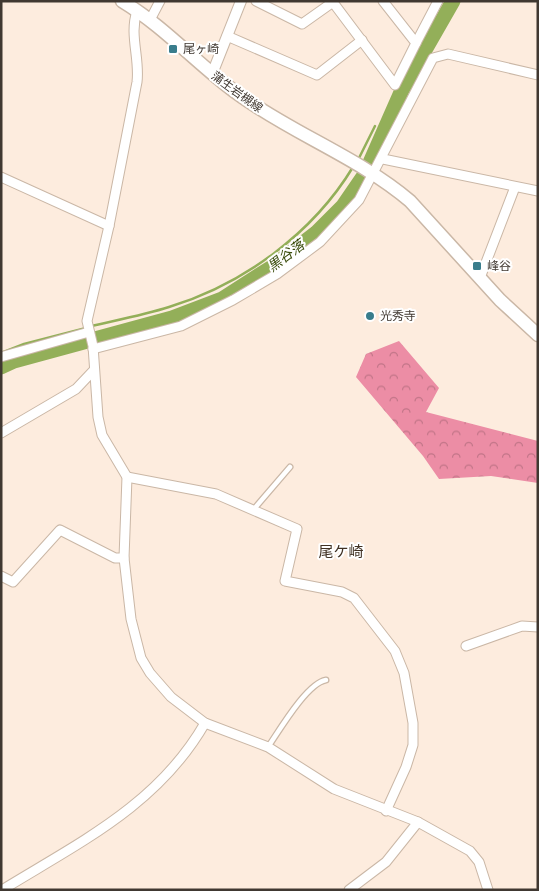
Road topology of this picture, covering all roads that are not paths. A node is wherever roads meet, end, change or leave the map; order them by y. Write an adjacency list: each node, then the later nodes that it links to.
1 (122, 1): 8 (main road, 蒲生岩槻線)
2 (160, 1): 9 (street)
3 (241, 1): 10 (street)
4 (256, 1): 7 (street)
5 (384, 1): 12 (street)
6 (438, 1): 12 (street)
7 (332, 2): 11 (street)
8 (138, 11): 9 (main road, 蒲生岩槻線); 20 (street)
9 (150, 20): 13 (main road, 蒲生岩槻線)
10 (228, 36): 11 (street); 13 (street)
11 (362, 40): 12 (street)
12 (416, 43)
13 (212, 74): 16 (main road, 蒲生岩槻線)
14 (538, 75): 15 (street)
15 (383, 159): 16 (street); 18 (street)
16 (369, 170): 21 (main road, 蒲生岩槻線); 24 (street)
17 (1, 176): 20 (street)
18 (515, 187): 19 (street); 21 (street)
19 (538, 191)
20 (109, 226): 22 (street)
21 (480, 278): 23 (main road, 蒲生岩槻線)
22 (90, 334): 24 (street); 25 (street)
23 (538, 334)
24 (93, 348): 26 (street)
25 (1, 357)
26 (94, 370): 27 (street); 29 (street)
27 (1, 433)
28 (290, 467): 30 (lane)
29 (126, 477): 30 (street); 31 (street)
30 (254, 509): 38 (street)
31 (124, 558): 32 (street); 36 (street)
32 (1, 576)
33 (538, 627): 34 (street)
34 (466, 646)
35 (326, 680): 37 (lane)
36 (205, 722): 37 (street); 40 (street)
37 (268, 747): 38 (street)
38 (386, 811): 39 (street)
39 (418, 822): 41 (street); 42 (street)
40 (2, 890)
41 (349, 890)
42 (488, 890)

